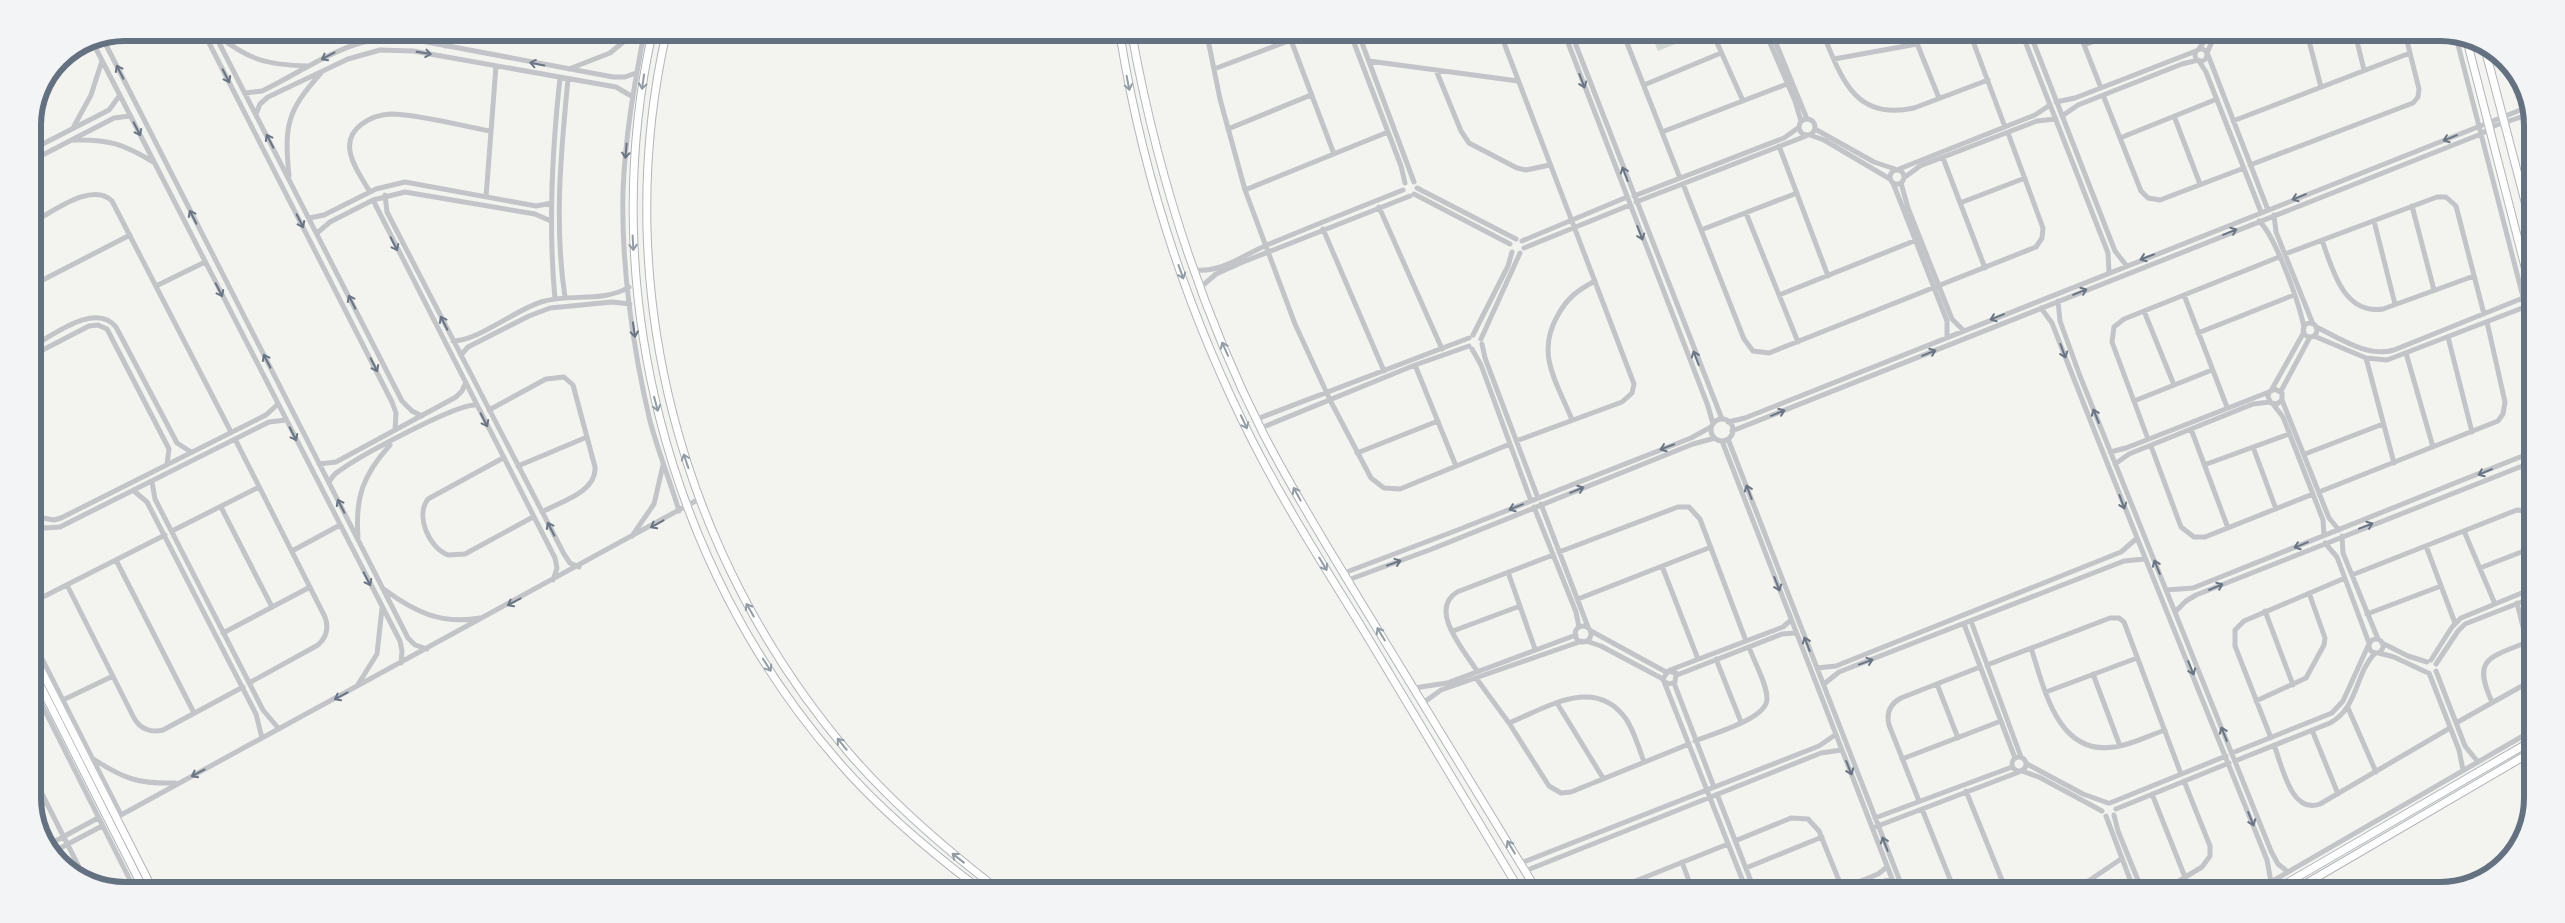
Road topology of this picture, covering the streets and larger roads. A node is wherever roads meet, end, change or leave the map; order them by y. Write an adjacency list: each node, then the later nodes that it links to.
1 (208, 41): 211 (street, one-way to 211)
2 (218, 41): 74 (street)
3 (225, 41): 55 (street)
4 (367, 41): 55 (street, one-way to 55)
5 (417, 41): 40 (street, one-way to 5)
6 (437, 41): 40 (street)
7 (446, 41): 43 (street)
8 (625, 41): 59 (street)
9 (643, 41): 62 (street)
10 (651, 41): 337 (street, one-way to 337)
11 (665, 41): 333 (street, one-way to 11)
12 (1121, 41): 170 (street, one-way to 170)
13 (1133, 41): 164 (street)
14 (1208, 41): 57 (street)
15 (1280, 41): 57 (street)
16 (1291, 41): 75 (street)
17 (1353, 41): 107 (street)
18 (1362, 41): 54 (street)
19 (1503, 41): 67 (street)
20 (1567, 41): 109 (street, one-way to 109)
21 (1574, 41): 104 (street)
22 (1627, 41): 69 (street)
23 (1716, 41): 47 (street)
24 (1769, 41): 68 (street)
25 (1775, 41): 94 (street)
26 (1826, 41): 51 (street)
27 (1916, 41): 41 (street)
28 (1973, 41): 66 (street)
29 (2025, 41): 84 (street)
30 (2033, 41): 83 (street)
31 (2083, 41): 42 (street)
32 (2095, 41): 42 (street)
33 (2204, 41): 46 (street)
34 (2213, 41): 49 (street)
35 (2309, 41): 71 (street)
36 (2357, 41): 61 (street)
37 (2407, 41): 48 (street)
38 (2458, 43): 98 (street)
39 (106, 44): 314 (street, one-way to 39)
40 (436, 44): 43 (street)
41 (1918, 44): 51 (street); 79 (street)
42 (2084, 45): 72 (street)
43 (445, 46): 59 (street, one-way to 43)
44 (95, 47): 52 (street)
45 (2468, 47): 99 (street)
46 (2197, 50): 49 (street); 53 (street); 72 (street)
47 (1721, 52): 69 (street); 82 (street)
48 (2410, 53): 61 (street); 122 (street)
49 (2208, 54): 53 (street); 97 (street)
50 (2487, 56): 95 (street)
51 (1834, 59): 79 (street)
52 (102, 60): 77 (street); 101 (street)
53 (2198, 60): 76 (street); 81 (street)
54 (1369, 61): 60 (street); 133 (street)
55 (308, 66): 73 (street)
56 (496, 66): 58 (street, one-way to 56); 63 (street); 106 (street)
57 (1214, 69): 102 (street)
58 (323, 70): 80 (street); 130 (street)
59 (568, 70): 64 (street)
60 (1436, 70): 67 (street); 123 (street)
61 (2364, 70): 71 (street)
62 (636, 73): 64 (street); 78 (street)
63 (560, 78): 65 (street); 151 (street)
64 (618, 78): 70 (street)
65 (568, 79): 70 (street); 217 (street)
66 (1988, 80): 79 (street); 105 (street)
67 (1518, 81): 123 (street)
68 (1787, 84): 82 (street); 96 (street)
69 (1644, 85): 108 (street)
70 (616, 87): 78 (street)
71 (2320, 87): 97 (street)
72 (2101, 88): 83 (street)
73 (262, 91): 74 (street); 80 (street)
74 (245, 93): 87 (street)
75 (1311, 95): 102 (street); 116 (street)
76 (2104, 95): 89 (street); 112 (street)
77 (120, 96): 85 (street); 88 (street)
78 (633, 97): 205 (street, one-way to 205)
79 (1939, 98)
80 (265, 99): 87 (street)
81 (2217, 100): 90 (street); 124 (street)
82 (1742, 101): 108 (street)
83 (2056, 102): 89 (street)
84 (2050, 105): 93 (street); 105 (street)
85 (112, 108): 92 (street); 101 (street)
86 (2522, 110): 95 (street)
87 (256, 114): 130 (street, one-way to 87)
88 (130, 116): 92 (street); 121 (street, one-way to 121)
89 (2062, 116): 118 (street)
90 (2174, 116): 112 (street); 137 (street)
91 (2523, 116): 95 (street)
92 (116, 118): 113 (street)
93 (2056, 118): 105 (street); 120 (street)
94 (1807, 119): 96 (street); 103 (street)
95 (2504, 120): 99 (street); 129 (street)
96 (1801, 121): 100 (street)
97 (2233, 121): 122 (street)
98 (2479, 126): 99 (street); 110 (street); 134 (street, one-way to 134)
99 (2488, 126): 110 (street); 193 (street)
100 (1798, 128): 111 (street); 131 (street)
101 (73, 129): 114 (street)
102 (1228, 129): 139 (street)
103 (1815, 129): 111 (street); 125 (street)
104 (1608, 130): 109 (street); 147 (street, one-way to 104)
105 (2006, 130): 119 (street); 125 (street); 128 (street)
106 (490, 131): 142 (street); 146 (street)
107 (1388, 132): 116 (street); 135 (street)
108 (1662, 132): 131 (street)
109 (1602, 133): 150 (street)
110 (2481, 134): 141 (street); 219 (street)
111 (1808, 135): 115 (street); 132 (street)
112 (2120, 138): 137 (street)
113 (71, 140): 117 (street); 121 (street)
114 (41, 145)
115 (1779, 146): 131 (street); 143 (street)
116 (1334, 154): 139 (street)
117 (41, 156)
118 (2077, 156): 120 (street); 175 (street)
119 (1943, 158): 127 (street); 152 (street)
120 (2071, 159): 177 (street)
121 (155, 163): 192 (street)
122 (2250, 165): 156 (street)
123 (1550, 166): 165 (street)
124 (2244, 168): 137 (street); 157 (street)
125 (1897, 169): 127 (street); 132 (street)
126 (2524, 176): 129 (street)
127 (1905, 177): 136 (street)
128 (2025, 178): 152 (street); 195 (street)
129 (2518, 178): 148 (street)
130 (289, 179): 162 (street)
131 (1682, 181): 147 (street); 173 (street)
132 (1892, 181): 136 (street); 180 (street)
133 (1414, 182): 135 (street); 138 (street)
134 (2336, 182): 141 (street); 156 (street, one-way to 156)
135 (1405, 183): 140 (street)
136 (1901, 183): 207 (street)
137 (2200, 184)
138 (1417, 188): 145 (street); 163 (street)
139 (1245, 190): 183 (street)
140 (1403, 190): 145 (street); 183 (street)
141 (2339, 190): 160 (street)
142 (370, 192): 146 (street); 162 (street)
143 (1797, 194): 158 (street); 200 (street)
144 (385, 195): 149 (street); 159 (street); 238 (street, one-way to 144)
145 (1412, 195): 155 (street); 169 (street)
146 (486, 197): 154 (street)
147 (1635, 199): 150 (street); 198 (street)
148 (2524, 199)
149 (372, 200): 174 (street); 254 (street, one-way to 254)
150 (1628, 202): 165 (street); 171 (street); 199 (street, one-way to 199)
151 (552, 203): 154 (street); 167 (street)
152 (1960, 204): 195 (street)
153 (2412, 206): 166 (street); 201 (street); 209 (street)
154 (540, 207): 159 (street)
155 (1379, 207): 172 (street); 242 (street)
156 (2268, 210): 157 (street)
157 (2261, 212): 184 (street)
158 (1746, 213): 173 (street); 213 (street)
159 (540, 215): 167 (street)
160 (2274, 215): 168 (street); 189 (street)
161 (41, 218): 176 (street)
162 (309, 218): 174 (street)
163 (1477, 218): 169 (street); 178 (street)
164 (1178, 220): 170 (street); 182 (street)
165 (1571, 220): 171 (street); 178 (street)
166 (2374, 220): 179 (street); 224 (street)
167 (551, 221): 216 (street)
168 (2259, 221): 190 (street, one-way to 168); 191 (street)
169 (1474, 224): 181 (street)
170 (1165, 226): 186 (street)
171 (1574, 228): 185 (street); 203 (street)
172 (1323, 230): 187 (street); 250 (street)
173 (1701, 230): 241 (street)
174 (317, 233): 208 (street)
175 (2108, 234): 177 (street); 194 (street)
176 (130, 235): 202 (street); 204 (street)
177 (2101, 236): 197 (street)
178 (1519, 240): 181 (street); 185 (street)
179 (2322, 240): 189 (street); 224 (street)
180 (1914, 241): 200 (street); 207 (street)
181 (1510, 244): 188 (street)
182 (1187, 246): 186 (street); 196 (street)
183 (1264, 246): 187 (street); 196 (street)
184 (2170, 248): 190 (street); 194 (street, one-way to 194)
185 (1522, 250): 188 (street); 239 (street)
186 (1173, 251): 444 (street, one-way to 444)
187 (1266, 252): 206 (street); 259 (street)
188 (1512, 252): 235 (street)
189 (2285, 254): 230 (street)
190 (2173, 255): 218 (street, one-way to 190)
191 (2279, 257): 214 (street); 215 (street)
192 (205, 262): 204 (street); 265 (street, one-way to 265)
193 (2524, 263)
194 (2126, 265): 197 (street)
195 (1985, 268): 207 (street)
196 (1195, 270): 206 (street)
197 (2109, 272): 210 (street)
198 (1663, 274): 199 (street); 277 (street, one-way to 198)
199 (1657, 276): 282 (street)
200 (1828, 276): 213 (street)
201 (2474, 276): 209 (street); 228 (street)
202 (41, 281)
203 (1594, 282): 276 (street); 276 (street)
204 (156, 286): 287 (street)
205 (629, 287): 212 (street); 223 (street)
206 (1201, 287): 274 (street, one-way to 206)
207 (1936, 287): 231 (street); 236 (street); 241 (street)
208 (345, 288): 211 (street); 269 (street, one-way to 208)
209 (2434, 290): 224 (street)
210 (2062, 291): 218 (street); 231 (street, one-way to 231)
211 (337, 292): 272 (street, one-way to 272)
212 (617, 293): 217 (street); 221 (street)
213 (1779, 295): 241 (street)
214 (2184, 295): 227 (street); 233 (street)
215 (2294, 296): 232 (street); 233 (street)
216 (555, 298): 217 (street); 238 (street)
217 (565, 298)
218 (2065, 298): 220 (street)
219 (2523, 298): 222 (street); 228 (street)
220 (2058, 301): 226 (street); 252 (street)
221 (617, 302): 223 (street); 246 (street)
222 (2524, 302)
223 (630, 304): 311 (street, one-way to 311)
224 (2395, 304)
225 (2524, 307): 229 (street)
226 (2041, 308): 253 (street, one-way to 253); 255 (street, one-way to 226)
227 (2144, 311): 256 (street); 263 (street)
228 (2484, 314): 230 (street)
229 (2487, 322): 237 (street); 288 (street)
230 (2315, 325): 232 (street); 234 (street)
231 (1963, 330): 236 (street)
232 (2304, 330): 234 (street); 257 (street)
233 (2198, 333): 249 (street)
234 (2312, 336): 247 (street); 258 (street)
235 (1471, 337): 239 (street); 242 (street); 243 (street)
236 (1947, 337): 251 (street)
237 (2448, 337): 245 (street); 288 (street)
238 (453, 341): 246 (street)
239 (1481, 341): 243 (street); 294 (street)
240 (41, 342): 299 (street)
241 (1798, 342)
242 (1442, 348): 250 (street)
243 (1470, 348): 248 (street); 298 (street)
244 (41, 351): 303 (street)
245 (2406, 353): 247 (street); 302 (street)
246 (461, 355): 270 (street)
247 (2366, 358): 281 (street)
248 (1416, 365): 261 (street); 279 (street)
249 (2212, 370): 256 (street); 268 (street)
250 (1384, 371): 259 (street)
251 (1850, 375): 255 (street); 280 (street)
252 (2080, 376): 253 (street); 305 (street, one-way to 252)
253 (2074, 379): 358 (street, one-way to 358)
254 (465, 383): 260 (street); 266 (street)
255 (1853, 383): 286 (street, one-way to 255)
256 (2174, 385): 263 (street)
257 (2271, 391): 258 (street); 264 (street); 268 (street)
258 (2281, 392): 262 (street)
259 (1327, 393): 261 (street); 274 (street)
260 (458, 396): 267 (street); 273 (street)
261 (1330, 400): 283 (street); 306 (street)
262 (2282, 400): 264 (street); 307 (street)
263 (2134, 401): 295 (street)
264 (2271, 403): 284 (street); 289 (street)
265 (278, 404): 271 (street); 275 (street)
266 (476, 405): 267 (street); 309 (street, one-way to 309)
267 (463, 406): 297 (street)
268 (2227, 407): 295 (street)
269 (408, 408): 272 (street); 273 (street)
270 (489, 410): 290 (street); 319 (street)
271 (266, 414): 278 (street); 287 (street)
272 (396, 414): 285 (street)
273 (422, 416): 285 (street)
274 (1257, 419): 283 (street)
275 (286, 420): 278 (street); 346 (street, one-way to 346)
276 (1572, 420): 294 (street)
277 (1722, 420): 280 (street); 282 (street)
278 (269, 422): 293 (street)
279 (1438, 422): 306 (street); 320 (street)
280 (1728, 422): 286 (street)
281 (2384, 424): 307 (street); 312 (street)
282 (1712, 426): 291 (street); 310 (street, one-way to 310)
283 (1261, 428): 381 (street, one-way to 283)
284 (2191, 429): 300 (street); 317 (street)
285 (395, 430): 315 (street)
286 (1732, 431): 292 (street)
287 (231, 432): 304 (street)
288 (2472, 432): 302 (street)
289 (2289, 434): 301 (street); 328 (street)
290 (587, 437): 319 (street); 343 (street)
291 (1714, 438): 296 (street); 321 (street)
292 (1728, 438): 296 (street); 368 (street, one-way to 292)
293 (235, 439): 323 (street); 325 (street)
294 (1516, 439): 298 (street); 331 (street)
295 (2148, 439): 305 (street)
296 (1722, 441): 371 (street)
297 (392, 442): 322 (street); 359 (street)
298 (1510, 442): 320 (street); 335 (street)
299 (177, 444): 303 (street); 304 (street)
300 (2151, 446): 316 (street); 348 (street)
301 (2253, 447): 317 (street); 340 (street)
302 (2433, 447): 312 (street)
303 (169, 449): 313 (street)
304 (192, 452): 313 (street)
305 (2110, 452): 316 (street)
306 (1357, 453): 320 (street)
307 (2305, 454): 327 (street)
308 (2524, 456): 329 (street, one-way to 329)
309 (503, 458): 345 (street); 345 (street)
310 (1632, 461): 321 (street); 331 (street)
311 (663, 462): 341 (street); 357 (street)
312 (2394, 463): 327 (street)
313 (167, 464): 344 (street)
314 (320, 464): 315 (street); 324 (street)
315 (332, 464): 322 (street)
316 (2115, 464): 393 (street, one-way to 316)
317 (2204, 465): 348 (street)
318 (2524, 465): 334 (street)
319 (518, 466): 343 (street)
320 (1456, 466)
321 (1635, 467): 336 (street, one-way to 321)
322 (337, 472): 324 (street)
323 (152, 482): 326 (street); 330 (street)
324 (329, 483): 359 (street, one-way to 324)
325 (259, 487): 338 (street); 365 (street)
326 (134, 491): 332 (street); 347 (street)
327 (2319, 492): 349 (street)
328 (2313, 494): 340 (street); 354 (street)
329 (2432, 494): 334 (street); 349 (street)
330 (153, 495): 332 (street); 350 (street)
331 (1538, 498): 335 (street)
332 (146, 499): 353 (street)
333 (699, 499): 337 (street); 360 (street)
334 (2435, 500): 355 (street, one-way to 334)
335 (1531, 501): 352 (street, one-way to 352)
336 (1541, 504): 339 (street); 367 (street)
337 (687, 506): 341 (street); 362 (street)
338 (221, 507): 350 (street); 403 (street)
339 (1534, 507): 356 (street); 370 (street)
340 (2276, 508): 348 (street)
341 (679, 511): 357 (street, one-way to 357)
342 (2524, 511): 351 (street)
343 (542, 512): 369 (street, one-way to 343)
344 (41, 515)
345 (533, 517): 372 (street)
346 (340, 525): 365 (street); 404 (street, one-way to 404)
347 (41, 526)
348 (2228, 528)
349 (2339, 530): 354 (street)
350 (172, 531): 416 (street)
351 (2464, 531): 363 (street); 379 (street)
352 (1455, 532): 356 (street); 381 (street)
353 (165, 535): 374 (street); 469 (street)
354 (2324, 536): 375 (street, one-way to 375)
355 (2342, 536): 361 (street); 382 (street)
356 (1458, 538): 384 (street, one-way to 356)
357 (630, 539): 377 (street)
358 (2136, 539): 373 (street); 391 (street)
359 (358, 540): 392 (street)
360 (715, 540): 362 (street); 573 (street, one-way to 360)
361 (2325, 542): 378 (street); 383 (street)
362 (703, 546): 572 (street, one-way to 572)
363 (2426, 546): 382 (street); 388 (street)
364 (1711, 547): 367 (street); 376 (street); 422 (street)
365 (292, 551): 389 (street)
366 (2524, 551): 379 (street)
367 (1560, 552): 387 (street)
368 (1773, 553): 371 (street); 450 (street, one-way to 368)
369 (564, 554): 372 (street); 377 (street)
370 (1553, 555): 380 (street); 390 (street)
371 (1766, 556): 409 (street, one-way to 409)
372 (555, 558): 385 (street)
373 (2145, 559): 396 (street); 430 (street)
374 (116, 560): 386 (street); 481 (street)
375 (2262, 561): 378 (street); 393 (street)
376 (1662, 566): 398 (street); 439 (street)
377 (579, 567): 385 (street)
378 (2264, 567): 406 (street, one-way to 378)
379 (2480, 568): 401 (street)
380 (1508, 572): 402 (street); 415 (street)
381 (1344, 573): 384 (street)
382 (2352, 576): 407 (street)
383 (2345, 578): 395 (street); 427 (street)
384 (1348, 580): 436 (street, one-way to 384)
385 (553, 581): 408 (street, one-way to 408)
386 (67, 584): 397 (street); 458 (street)
387 (1572, 584): 390 (street); 398 (street)
388 (2441, 586): 407 (street); 411 (street)
389 (310, 587): 403 (street); 462 (street)
390 (1566, 587): 413 (street)
391 (2033, 588): 396 (street); 426 (street)
392 (384, 589): 408 (street); 420 (street)
393 (2166, 590): 406 (street)
394 (2524, 592): 401 (street)
395 (2309, 593): 405 (street); 466 (street)
396 (2036, 596): 410 (street)
397 (41, 598)
398 (1578, 599): 414 (street)
399 (2524, 601): 400 (street)
400 (2517, 603): 418 (street); 447 (street)
401 (2495, 604): 411 (street)
402 (1520, 606): 415 (street); 433 (street)
403 (272, 607): 416 (street)
404 (382, 608): 425 (street); 470 (street)
405 (2265, 611): 466 (street); 475 (street)
406 (2175, 612): 428 (street)
407 (2367, 614): 423 (street)
408 (486, 617): 431 (street)
409 (1791, 620): 417 (street); 422 (street)
410 (1971, 621): 412 (street); 446 (street)
411 (2455, 623): 441 (street)
412 (1964, 624): 434 (street); 449 (street)
413 (1579, 627): 414 (street); 419 (street)
414 (1589, 629): 421 (street); 452 (street)
415 (1453, 632): 451 (street)
416 (224, 633): 462 (street)
417 (1796, 633): 429 (street); 491 (street)
418 (2524, 633)
419 (1576, 636): 421 (street); 433 (street)
420 (410, 640): 425 (street); 431 (street)
421 (1584, 641): 445 (street); 461 (street)
422 (1746, 641): 439 (street)
423 (2380, 641): 427 (street); 435 (street); 441 (street)
424 (2524, 643): 476 (street)
425 (401, 644): 443 (street)
426 (1892, 644): 434 (street); 450 (street)
427 (2368, 644): 435 (street); 495 (street)
428 (2189, 645): 430 (street); 502 (street, one-way to 428)
429 (1748, 647): 440 (street); 483 (street)
430 (2183, 647): 503 (street, one-way to 503)
431 (428, 648): 443 (street)
432 (2030, 648): 438 (street); 446 (street); 473 (street)
433 (1535, 649): 437 (street)
434 (1895, 651): 464 (street, one-way to 434)
435 (2377, 653): 455 (street); 480 (street)
436 (1394, 656): 444 (street); 460 (street)
437 (1513, 657): 445 (street); 451 (street)
438 (2137, 658): 456 (street); 489 (street)
439 (1698, 659): 452 (street)
440 (1716, 659): 457 (street); 483 (street)
441 (2429, 661): 447 (street); 455 (street)
442 (41, 662): 454 (street)
443 (401, 663): 470 (street)
444 (1383, 663): 471 (street)
445 (1516, 663): 459 (street)
446 (1987, 664): 505 (street)
447 (2436, 664): 453 (street)
448 (41, 666): 454 (street)
449 (1980, 667): 465 (street); 482 (street)
450 (1817, 668): 464 (street)
451 (1477, 671): 472 (street)
452 (1668, 671): 457 (street); 461 (street)
453 (2436, 671): 455 (street); 485 (street)
454 (45, 672): 474 (street); 539 (street)
455 (2427, 672): 487 (street)
456 (2093, 674): 473 (street); 500 (street)
457 (1677, 675): 463 (street)
458 (113, 676): 474 (street); 481 (street)
459 (1476, 678): 478 (street); 484 (street)
460 (1408, 679): 471 (street); 472 (street)
461 (1664, 680): 463 (street); 497 (street)
462 (249, 683): 488 (street)
463 (1674, 683): 496 (street)
464 (1824, 684): 486 (street)
465 (1937, 684): 494 (street); 508 (street)
466 (2293, 685): 475 (street)
467 (2524, 685): 476 (street)
468 (41, 687): 543 (street)
469 (243, 687): 481 (street); 493 (street)
470 (356, 687): 488 (street, one-way to 488)
471 (1397, 687): 574 (street)
472 (1414, 688): 478 (street)
473 (2046, 692): 500 (street)
474 (63, 700): 506 (street)
475 (2256, 701): 495 (street)
476 (2492, 702): 485 (street)
477 (41, 703): 540 (street)
478 (1423, 703): 561 (street, one-way to 478)
479 (1557, 703): 484 (street); 510 (street); 521 (street)
480 (2348, 708): 490 (street); 518 (street)
481 (194, 713)
482 (2001, 721): 494 (street); 507 (street)
483 (1741, 722): 496 (street)
484 (1510, 723): 521 (street)
485 (2456, 723): 511 (street)
486 (1840, 728): 491 (street); 541 (street)
487 (2450, 728): 516 (street); 518 (street)
488 (279, 729): 493 (street)
489 (2165, 730): 500 (street); 519 (street)
490 (2312, 730): 498 (street); 530 (street)
491 (1834, 732): 501 (street); 515 (street)
492 (2524, 735): 511 (street)
493 (262, 738): 523 (street, one-way to 523)
494 (1958, 738): 508 (street)
495 (2271, 738): 502 (street)
496 (1695, 741): 524 (street)
497 (1689, 744): 510 (street); 525 (street)
498 (2274, 745): 509 (street); 530 (street)
499 (2524, 745): 592 (street)
500 (2120, 746)
501 (1841, 750): 520 (street); 547 (street, one-way to 547)
502 (2232, 753): 509 (street)
503 (2226, 756): 512 (street); 519 (street)
504 (2524, 756): 593 (street)
505 (2021, 757): 507 (street); 513 (street)
506 (93, 758): 523 (street); 539 (street)
507 (2014, 758): 514 (street)
508 (1902, 759): 532 (street)
509 (2235, 761): 556 (street)
510 (1644, 762): 521 (street)
511 (2478, 762): 516 (street)
512 (2229, 763): 522 (street); 557 (street, one-way to 557)
513 (2027, 764): 517 (street); 533 (street)
514 (2012, 767): 517 (street); 532 (street)
515 (1762, 768): 520 (street); 524 (street)
516 (2463, 770): 566 (street)
517 (2020, 771): 526 (street); 538 (street)
518 (2376, 772): 530 (street)
519 (2181, 774): 533 (street)
520 (1765, 775): 528 (street)
521 (1603, 778)
522 (2184, 781): 529 (street); 567 (street)
523 (178, 783): 539 (street)
524 (1714, 787): 525 (street)
525 (1707, 790): 531 (street); 542 (street)
526 (1966, 792): 536 (street); 586 (street)
527 (41, 793): 534 (street)
528 (1717, 794): 531 (street); 551 (street)
529 (2152, 794): 537 (street); 567 (street)
530 (2338, 794)
531 (1710, 797): 546 (street); 554 (street)
532 (1919, 801): 541 (street)
533 (2109, 803): 537 (street); 538 (street)
534 (46, 804): 535 (street); 550 (street)
535 (42, 806)
536 (1922, 809): 544 (street); 585 (street)
537 (2115, 812): 538 (street); 589 (street)
538 (2104, 814): 559 (street)
539 (119, 816): 543 (street); 571 (street)
540 (98, 818): 545 (street); 550 (street)
541 (1876, 818): 544 (street)
542 (1634, 819): 546 (street); 548 (street)
543 (109, 821): 570 (street)
544 (1878, 825): 547 (street); 584 (street, one-way to 544)
545 (102, 826): 555 (street); 569 (street)
546 (1637, 826): 553 (street)
547 (1872, 828): 562 (street)
548 (1592, 836): 553 (street); 561 (street)
549 (1822, 836): 551 (street); 564 (street); 580 (street)
550 (63, 837): 552 (street); 555 (street)
551 (1735, 841): 564 (street)
552 (54, 842)
553 (1595, 843): 565 (street)
554 (1728, 844): 560 (street); 578 (street)
555 (67, 845): 558 (street); 563 (street)
556 (2269, 846): 557 (street); 566 (street)
557 (2262, 848): 591 (street)
558 (59, 849)
559 (2121, 859): 587 (street); 588 (street)
560 (1682, 862): 576 (street); 577 (street)
561 (1521, 863): 565 (street)
562 (1887, 867): 568 (street); 581 (street)
563 (79, 868)
564 (1746, 868): 579 (street)
565 (1525, 871): 575 (street)
566 (2288, 872): 591 (street)
567 (2185, 877): 590 (street)
568 (1892, 879): 582 (street); 583 (street)
569 (131, 882)
570 (140, 882)
571 (149, 882)
572 (969, 882)
573 (989, 882)
574 (1516, 882)
575 (1532, 882)
576 (1633, 882)
577 (1689, 882)
578 (1743, 882)
579 (1751, 882)
580 (1838, 882)
581 (1858, 882)
582 (1882, 882)
583 (1893, 882)
584 (1900, 882)
585 (1951, 882)
586 (2003, 882)
587 (2086, 882)
588 (2131, 882)
589 (2139, 882)
590 (2177, 882)
591 (2271, 882)
592 (2289, 882)
593 (2309, 882)

